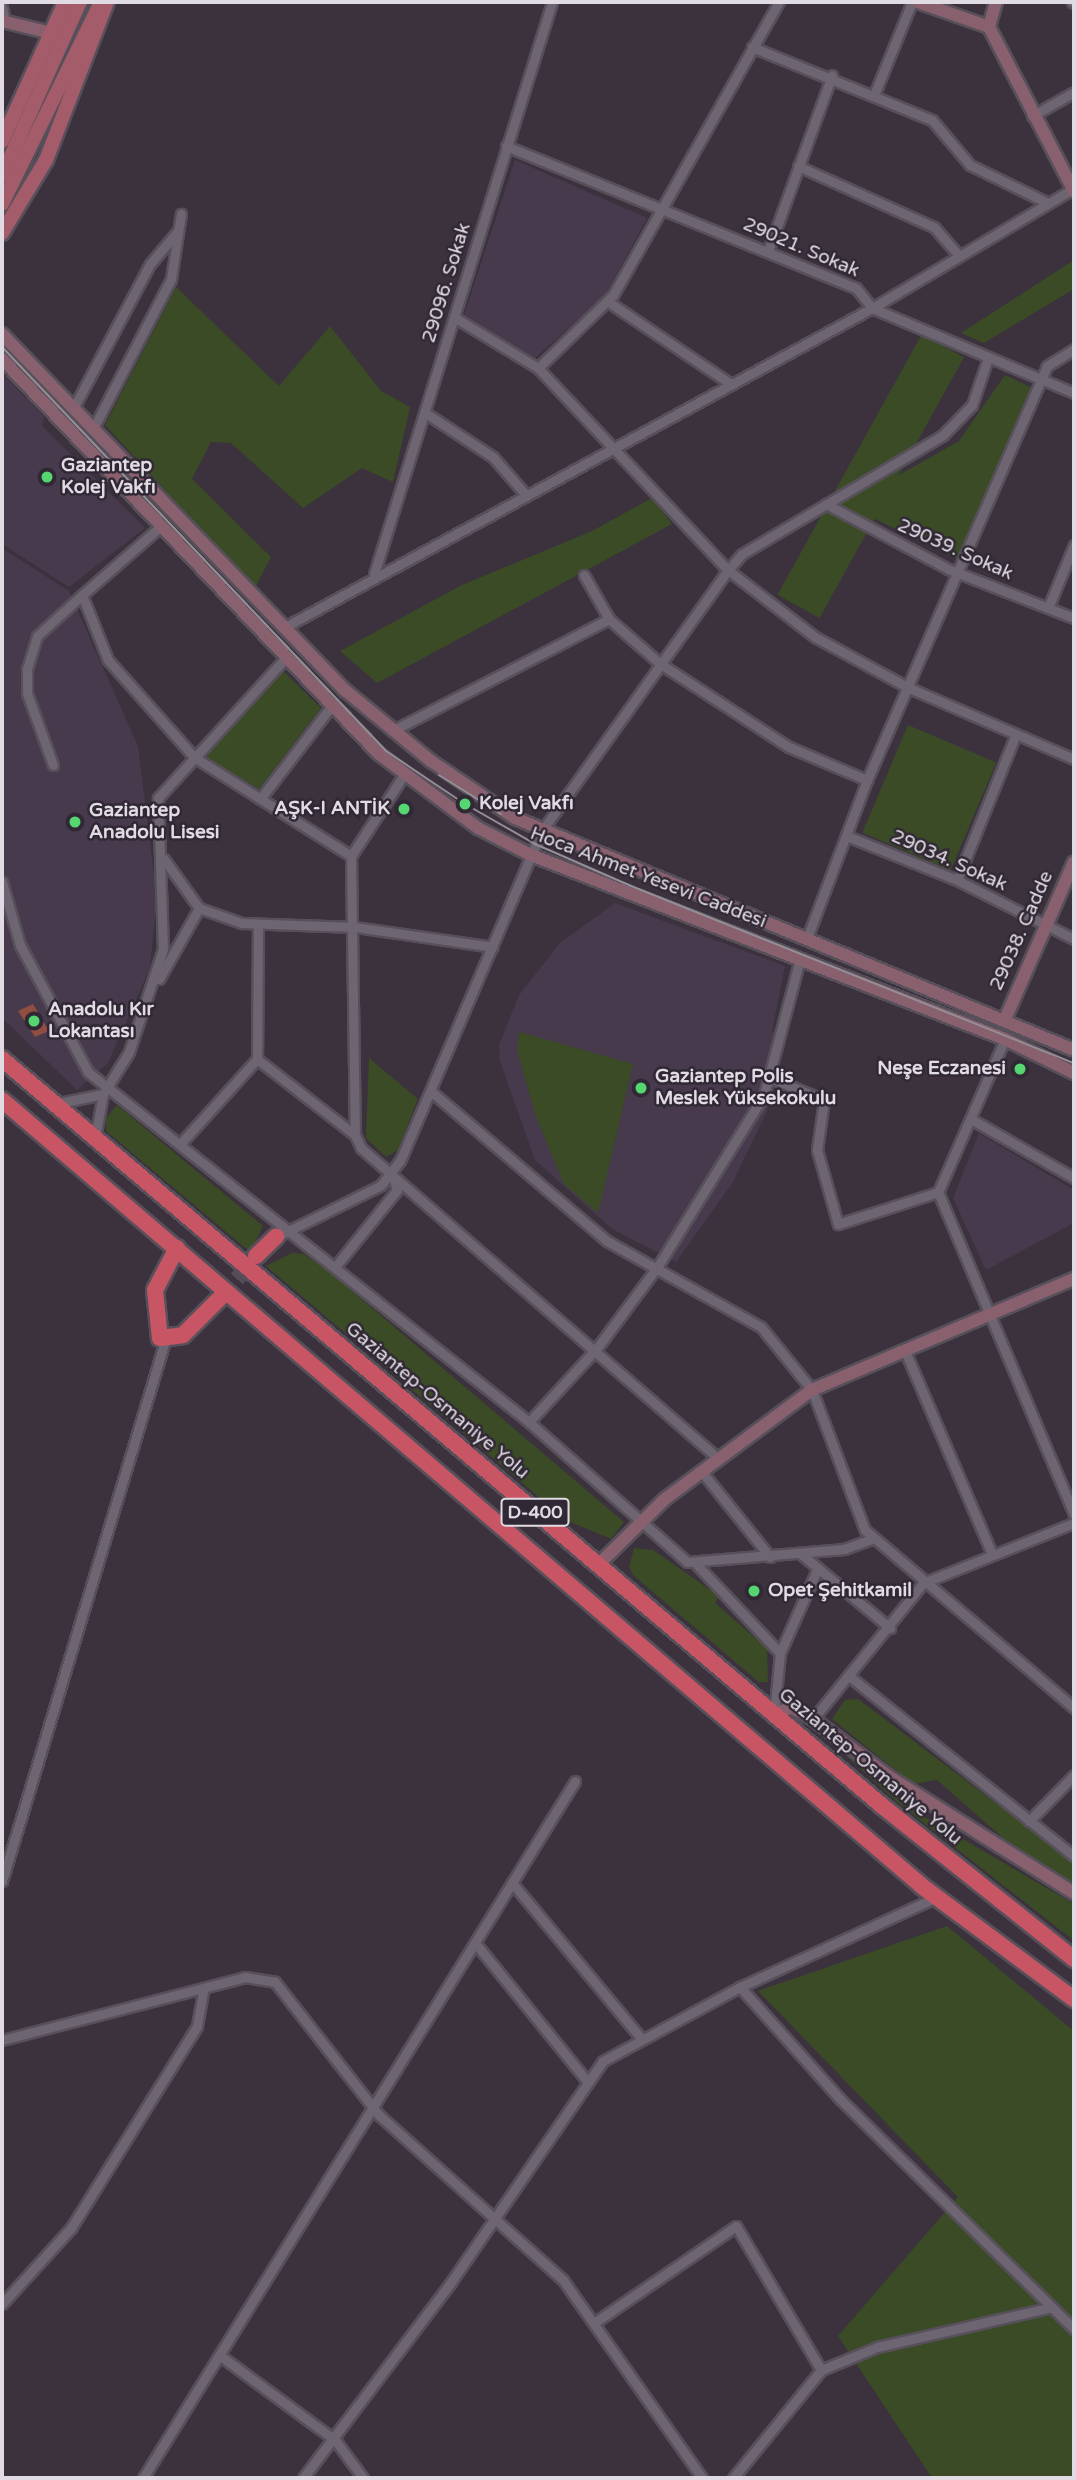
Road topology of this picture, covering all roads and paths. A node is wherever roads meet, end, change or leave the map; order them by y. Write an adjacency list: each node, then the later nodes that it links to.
1 (65, 2): 12 (main road)
2 (80, 2): 21 (main road)
3 (101, 2): 24 (main road)
4 (107, 2): 28 (main road)
5 (552, 2): 19 (street, 29096. Sokak)
6 (779, 2): 13 (street)
7 (915, 2): 11 (street); 16 (street)
8 (996, 2): 11 (street)
9 (2, 7): 10 (street)
10 (3, 21): 12 (street)
11 (989, 27): 17 (street)
12 (51, 33): 18 (main road)
13 (752, 47): 14 (street); 25 (street)
14 (832, 75): 16 (street); 20 (street)
15 (1074, 92): 17 (street)
16 (874, 95): 23 (street)
17 (1032, 116): 22 (street)
18 (2, 141)
19 (506, 146): 25 (street, 29021. Sokak); 33 (street, 29096. Sokak)
20 (798, 166): 29 (street); 30 (street)
21 (2, 176)
22 (1073, 190): 23 (street)
23 (1048, 203): 30 (street)
24 (2, 204)
25 (658, 210): 29 (street, 29021. Sokak); 31 (street)
26 (181, 214): 27 (street)
27 (177, 232): 42 (street); 44 (street)
28 (2, 233)
29 (768, 251): 32 (street, 29021. Sokak)
30 (957, 253): 32 (street)
31 (607, 301): 38 (street); 40 (street)
32 (872, 307): 36 (street, 29021. Sokak); 40 (street)
33 (454, 317): 38 (street); 43 (street, 29096. Sokak)
34 (2, 334): 42 (street, Hoca Ahmet Yesevi Caddesi)
35 (1074, 349): 39 (street)
36 (988, 358): 39 (street, 29021. Sokak); 47 (street)
37 (2, 359): 48 (street, Hoca Ahmet Yesevi Caddesi)
38 (538, 368): 45 (street)
39 (1042, 380): 41 (street, 29021. Sokak); 52 (street)
40 (728, 382): 45 (street)
41 (1074, 393)
42 (74, 407): 44 (street, Hoca Ahmet Yesevi Caddesi)
43 (427, 414): 46 (street); 51 (street, 29096. Sokak)
44 (94, 427): 58 (street, Hoca Ahmet Yesevi Caddesi)
45 (613, 446): 46 (street); 50 (street)
46 (525, 494): 51 (street)
47 (826, 504): 50 (street); 52 (street, 29039. Sokak)
48 (161, 526): 54 (street); 59 (street, Hoca Ahmet Yesevi Caddesi)
49 (1074, 545): 55 (street)
50 (728, 570): 60 (street); 61 (street)
51 (374, 574): 58 (street)
52 (959, 574): 55 (street, 29039. Sokak); 61 (street)
53 (584, 575): 57 (street)
54 (82, 595): 65 (street); 67 (street)
55 (1048, 608): 56 (street, 29039. Sokak)
56 (1074, 618)
57 (609, 619): 60 (street); 63 (street)
58 (283, 628): 63 (street, Hoca Ahmet Yesevi Caddesi)
59 (287, 656): 62 (street, Hoca Ahmet Yesevi Caddesi); 65 (street)
60 (659, 663): 69 (street); 71 (street)
61 (909, 688): 64 (street); 69 (street)
62 (332, 704): 68 (street, Hoca Ahmet Yesevi Caddesi); 70 (street)
63 (392, 731): 71 (street, Hoca Ahmet Yesevi Caddesi)
64 (1016, 734): 66 (street); 77 (street)
65 (194, 757): 70 (street); 73 (street)
66 (1074, 759)
67 (53, 765)
68 (405, 773): 74 (street, Hoca Ahmet Yesevi Caddesi); 75 (street)
69 (867, 780): 72 (street)
70 (260, 799): 75 (street)
71 (541, 832): 74 (street); 83 (street, Hoca Ahmet Yesevi Caddesi)
72 (846, 836): 77 (street, 29034. Sokak); 83 (street)
73 (161, 853): 79 (street); 87 (street)
74 (531, 855): 85 (street); 86 (street, Hoca Ahmet Yesevi Caddesi)
75 (351, 856): 82 (street)
76 (1074, 862): 81 (street, 29038. Cadde)
77 (957, 880): 81 (street, 29034. Sokak)
78 (2, 881): 95 (street)
79 (199, 908): 80 (street); 87 (street)
80 (258, 924): 82 (street); 92 (street)
81 (1046, 926): 84 (street, 29034. Sokak); 88 (street, 29038. Cadde)
82 (355, 927): 85 (street); 100 (street)
83 (807, 938): 88 (street, Hoca Ahmet Yesevi Caddesi)
84 (1074, 939)
85 (493, 947): 96 (street)
86 (800, 958): 89 (street, Hoca Ahmet Yesevi Caddesi); 94 (street)
87 (155, 986): 95 (street)
88 (1006, 1017): 90 (street, Hoca Ahmet Yesevi Caddesi)
89 (1005, 1039): 93 (street, Hoca Ahmet Yesevi Caddesi); 99 (street)
90 (1074, 1051)
91 (2, 1059): 98 (highway, Gaziantep-Osmaniye Yolu / D-400)
92 (257, 1059): 100 (street); 102 (street)
93 (1074, 1073)
94 (771, 1078): 105 (street); 109 (street)
95 (106, 1090): 98 (street); 101 (street); 102 (street)
96 (433, 1093): 103 (street); 109 (street)
97 (2, 1100): 107 (highway, D-400)
98 (55, 1104): 101 (highway, Gaziantep-Osmaniye Yolu / D-400)
99 (971, 1119): 104 (street); 105 (street)
100 (355, 1135): 103 (street)
101 (95, 1139): 128 (highway, Gaziantep-Osmaniye Yolu / D-400)
102 (181, 1143): 106 (street)
103 (391, 1172): 106 (street); 110 (street); 115 (street)
104 (1074, 1178)
105 (938, 1192): 113 (street)
106 (282, 1234): 108 (highway); 110 (street)
107 (177, 1248): 114 (highway); 145 (highway, D-400)
108 (256, 1256)
109 (658, 1266): 115 (street); 117 (street)
110 (335, 1267): 118 (street)
111 (1074, 1279): 113 (street)
112 (221, 1297): 114 (highway)
113 (991, 1316): 116 (street); 121 (street)
114 (165, 1341): 142 (street)
115 (597, 1348): 118 (street); 119 (street)
116 (905, 1351): 117 (street); 126 (street)
117 (812, 1390): 119 (street); 124 (street)
118 (528, 1422): 122 (street)
119 (719, 1459): 120 (street)
120 (702, 1472): 122 (street); 127 (street)
121 (1074, 1514)
122 (641, 1521): 128 (street); 129 (street)
123 (1074, 1523): 126 (street)
124 (874, 1538): 125 (street); 131 (street)
125 (801, 1554): 127 (street); 130 (street)
126 (992, 1555): 131 (street)
127 (770, 1557): 129 (street)
128 (598, 1565): 136 (highway, Gaziantep-Osmaniye Yolu / D-400)
129 (698, 1565): 133 (street)
130 (816, 1572): 132 (street); 133 (street)
131 (923, 1583): 132 (street); 135 (street)
132 (890, 1628): 134 (street)
133 (780, 1653): 136 (street)
134 (849, 1676): 137 (street); 140 (street)
135 (1074, 1708)
136 (774, 1715): 137 (street); 147 (highway, Gaziantep-Osmaniye Yolu / D-400)
137 (813, 1719): 144 (street)
138 (1074, 1775): 140 (street)
139 (575, 1781): 143 (street)
140 (1030, 1821): 141 (street)
141 (1074, 1856)
142 (2, 1881)
143 (513, 1884): 146 (street); 151 (street)
144 (1074, 1894)
145 (937, 1897): 148 (street); 150 (highway, D-400)
146 (476, 1944): 153 (street); 154 (street)
147 (1074, 1959)
148 (740, 1987): 151 (street); 157 (street)
149 (203, 1992): 152 (street); 154 (street); 156 (street)
150 (1074, 1999)
151 (641, 2038): 153 (street)
152 (2, 2040)
153 (587, 2081): 155 (street)
154 (375, 2111): 155 (street); 160 (street)
155 (492, 2222): 158 (street); 162 (street)
156 (2, 2304)
157 (1048, 2308): 159 (street); 161 (street)
158 (594, 2323): 161 (street); 166 (street)
159 (1074, 2329)
160 (222, 2357): 162 (street); 163 (street)
161 (821, 2370): 167 (street)
162 (335, 2440): 164 (street); 165 (street)
163 (144, 2478)
164 (303, 2478)
165 (363, 2478)
166 (702, 2478)
167 (733, 2478)

